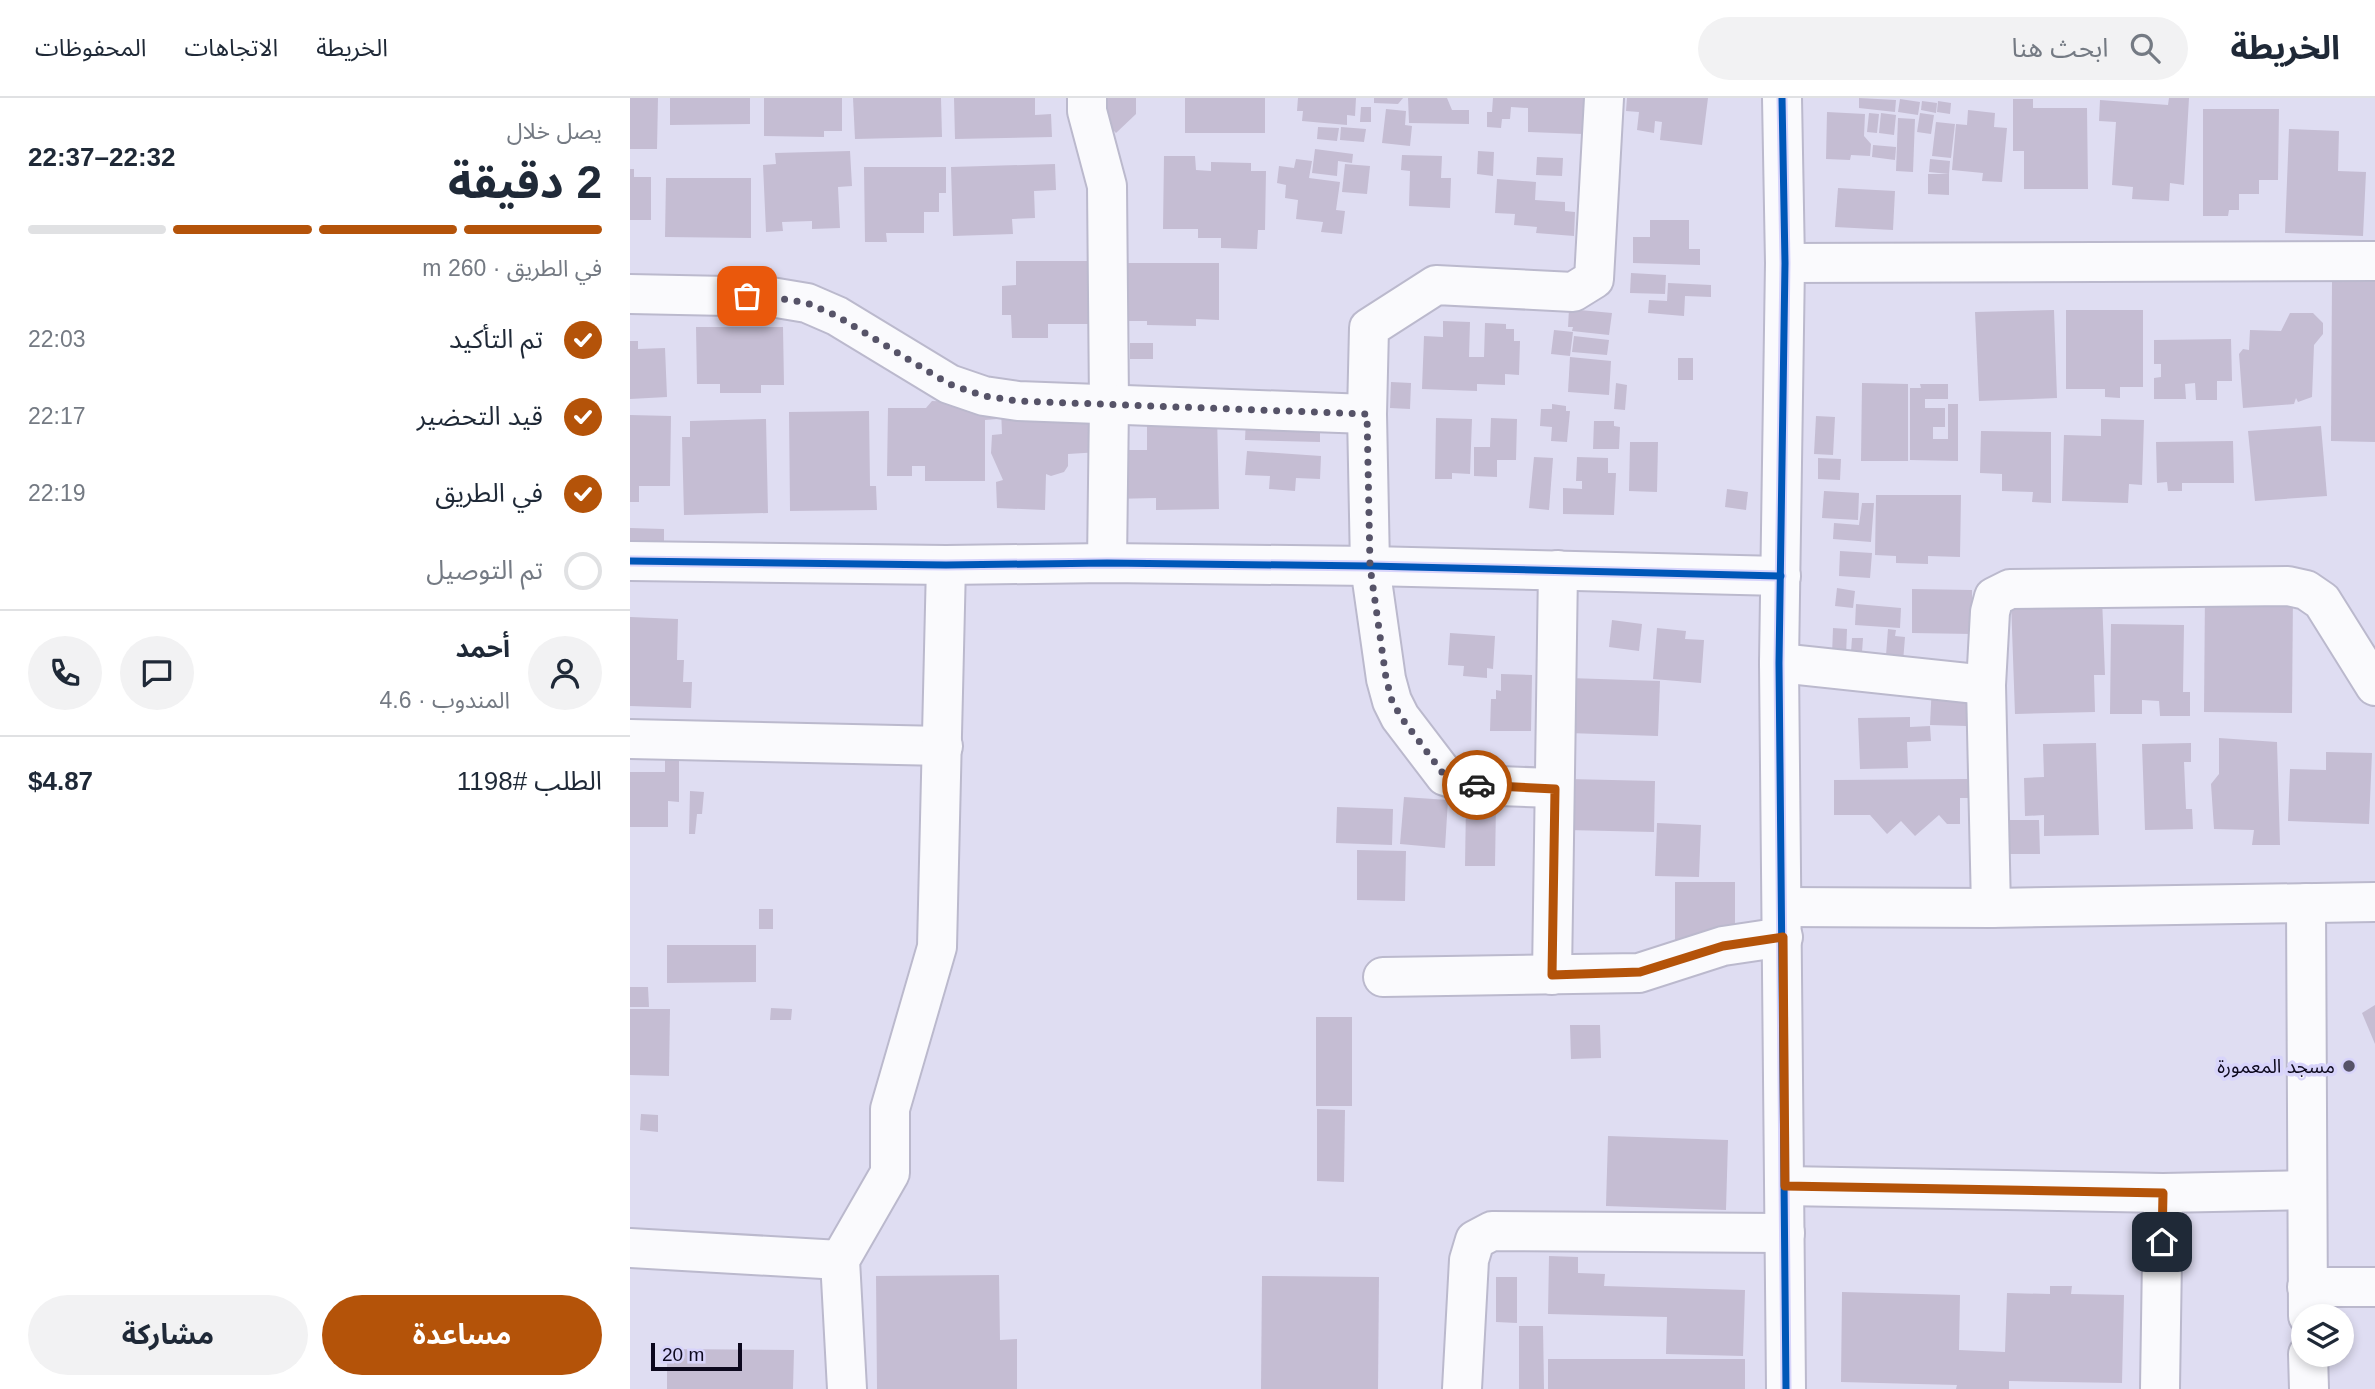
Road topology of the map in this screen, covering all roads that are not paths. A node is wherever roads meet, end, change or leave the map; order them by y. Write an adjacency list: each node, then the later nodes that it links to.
1 (1087, 98): 7 (street)
2 (1604, 98): 8 (street)
3 (1782, 98): 5 (street)
4 (2375, 261): 5 (street)
5 (1785, 262): 14 (street)
6 (630, 294): 7 (street)
7 (1109, 404): 8 (street); 10 (street)
8 (1367, 414): 12 (street)
9 (630, 561): 11 (street)
10 (1107, 563): 11 (street); 12 (street)
11 (946, 565): 19 (street)
12 (1370, 566): 13 (street); 20 (street)
13 (1558, 570): 14 (street); 20 (street)
14 (1781, 576): 15 (street)
15 (1779, 663): 16 (street); 24 (street)
16 (1986, 685): 17 (street); 23 (street)
17 (2375, 686)
18 (630, 739): 19 (street)
19 (943, 746): 32 (street)
20 (1555, 789): 25 (street)
21 (2375, 902): 22 (street)
22 (2306, 903): 23 (street); 28 (street)
23 (1991, 908): 24 (street)
24 (1783, 922): 25 (street); 27 (street)
25 (1552, 975): 26 (street)
26 (1383, 977)
27 (1785, 1186): 29 (street); 30 (street)
28 (2307, 1190): 29 (street); 34 (street)
29 (2163, 1193): 39 (street)
30 (1785, 1233): 37 (street); 38 (street)
31 (630, 1248): 32 (street)
32 (840, 1260): 36 (street)
33 (2375, 1287): 34 (street)
34 (2307, 1301)
35 (2308, 1367): 40 (street)
36 (847, 1389)
37 (1462, 1389)
38 (1786, 1389)
39 (2160, 1389)
40 (2309, 1389)

